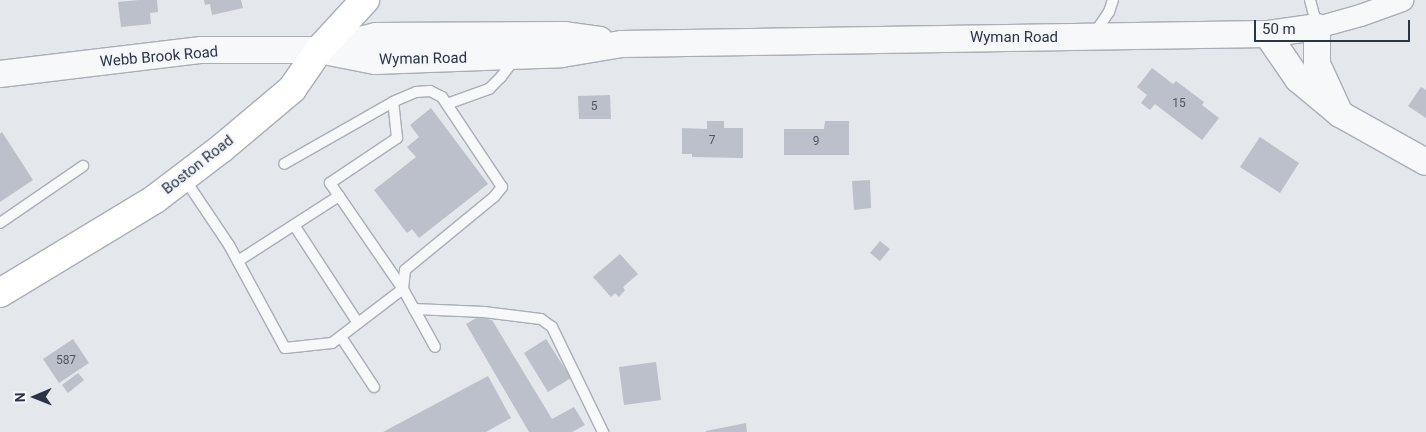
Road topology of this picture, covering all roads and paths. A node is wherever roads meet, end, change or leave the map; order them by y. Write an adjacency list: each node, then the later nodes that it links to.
1 (365, 0): 9 (main road, Boston Road)
2 (1113, 0): 7 (lane)
3 (1310, 0): 5 (lane)
4 (1402, 0): 5 (street, Wyman Road)
5 (1317, 27): 6 (street, Wyman Road); 13 (street)
6 (1267, 34): 7 (street, Wyman Road); 13 (street)
7 (1092, 37): 8 (street, Wyman Road)
8 (510, 46): 9 (street, Wyman Road); 12 (lane)
9 (319, 50): 10 (street, Webb Brook Road); 17 (main road, Boston Road)
10 (0, 74)
11 (393, 102): 12 (lane); 15 (lane); 18 (lane)
12 (447, 104): 22 (lane)
13 (1340, 114): 14 (street)
14 (1426, 162)
15 (284, 164)
16 (83, 166): 19 (lane)
17 (183, 177): 21 (lane); 23 (main road, Boston Road)
18 (339, 196): 20 (lane); 22 (lane)
19 (0, 223)
20 (294, 225): 21 (lane); 25 (lane)
21 (238, 261): 26 (lane)
22 (403, 289): 24 (lane); 25 (lane)
23 (0, 293)
24 (414, 309): 27 (lane); 29 (lane)
25 (358, 323): 26 (lane)
26 (341, 336): 28 (lane)
27 (435, 346)
28 (374, 387)
29 (603, 432)

